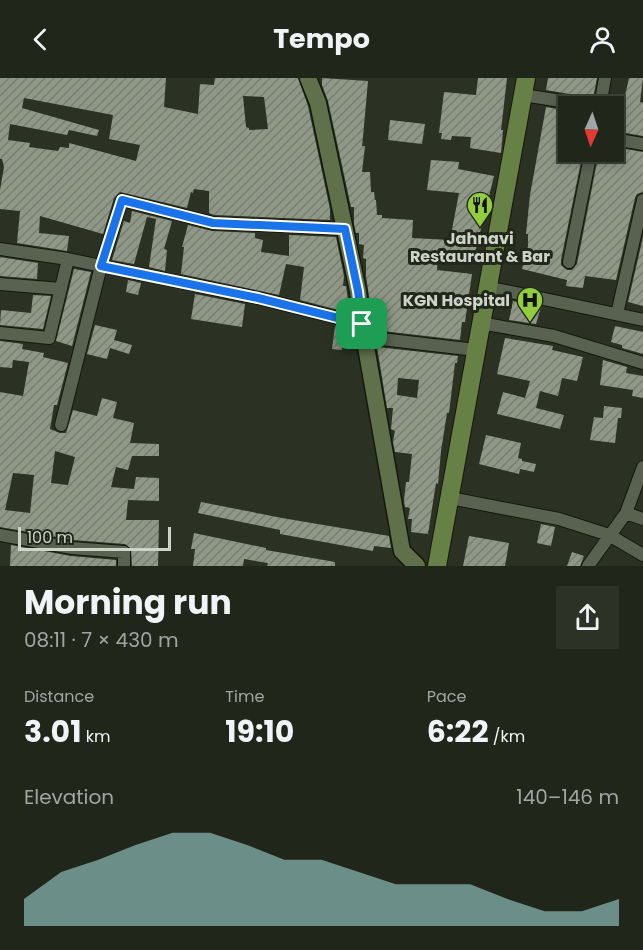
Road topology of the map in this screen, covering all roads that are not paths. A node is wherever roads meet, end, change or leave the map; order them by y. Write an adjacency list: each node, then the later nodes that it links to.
1 (308, 78): 10 (main road)
2 (605, 78): 5 (street)
3 (524, 86): 4 (street); 16 (main road)
4 (558, 96)
5 (602, 96)
6 (624, 141): 7 (street)
7 (643, 144)
8 (589, 162): 13 (street)
9 (643, 200): 18 (street)
10 (345, 229): 14 (street); 21 (main road)
11 (0, 249): 12 (street)
12 (68, 259): 14 (street); 17 (street)
13 (569, 262)
14 (101, 266): 21 (street); 25 (street)
15 (0, 284): 17 (street)
16 (487, 286): 18 (street); 20 (main road)
17 (61, 288): 22 (street)
18 (617, 314): 19 (street)
19 (643, 320)
20 (480, 323): 23 (main road); 24 (street)
21 (363, 330): 23 (street); 35 (main road)
22 (0, 333)
23 (476, 350): 27 (main road)
24 (643, 363)
25 (61, 425)
26 (643, 467): 28 (street)
27 (450, 498): 30 (street); 36 (main road)
28 (626, 513): 29 (street); 30 (street)
29 (643, 519)
30 (609, 535): 32 (street); 33 (street)
31 (0, 536): 34 (street)
32 (643, 555)
33 (592, 565)
34 (124, 566)
35 (417, 566)
36 (437, 566)

